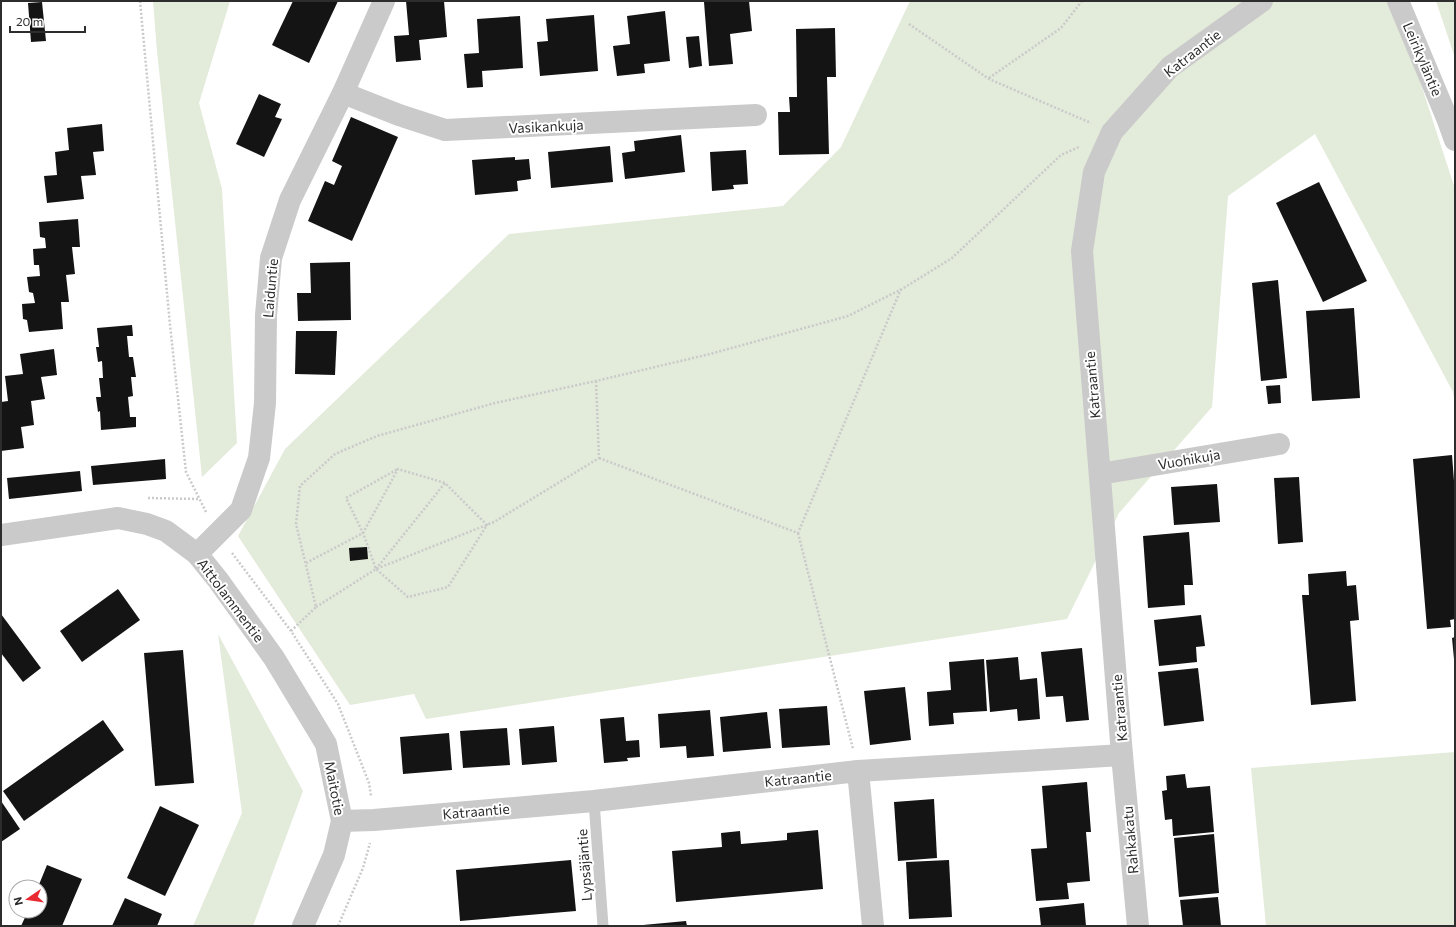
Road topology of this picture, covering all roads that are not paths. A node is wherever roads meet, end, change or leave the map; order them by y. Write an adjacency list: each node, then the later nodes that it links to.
1 (384, 1): 4 (street, Laiduntie)
2 (1262, 1): 8 (street, Katraantie)
3 (1398, 1): 6 (street, Leirikyläntie)
4 (343, 93): 5 (street, Vasikankuja); 10 (street, Laiduntie)
5 (756, 115)
6 (1455, 140)
7 (1279, 444): 8 (street, Vuohikuja)
8 (1100, 474): 12 (street, Katraantie)
9 (1, 535): 10 (street, Aittolammentie)
10 (197, 554): 11 (street, Aittolammentie)
11 (274, 658): 15 (street, Maitotie)
12 (1122, 755): 13 (street, Katraantie); 19 (street, Rahkakatu)
13 (858, 771): 14 (street, Katraantie); 18 (street)
14 (594, 801): 15 (street, Katraantie); 17 (lane, Lypsäjäntie)
15 (342, 820): 16 (street, Maitotie)
16 (303, 926)
17 (603, 926)
18 (873, 926)
19 (1138, 926)

